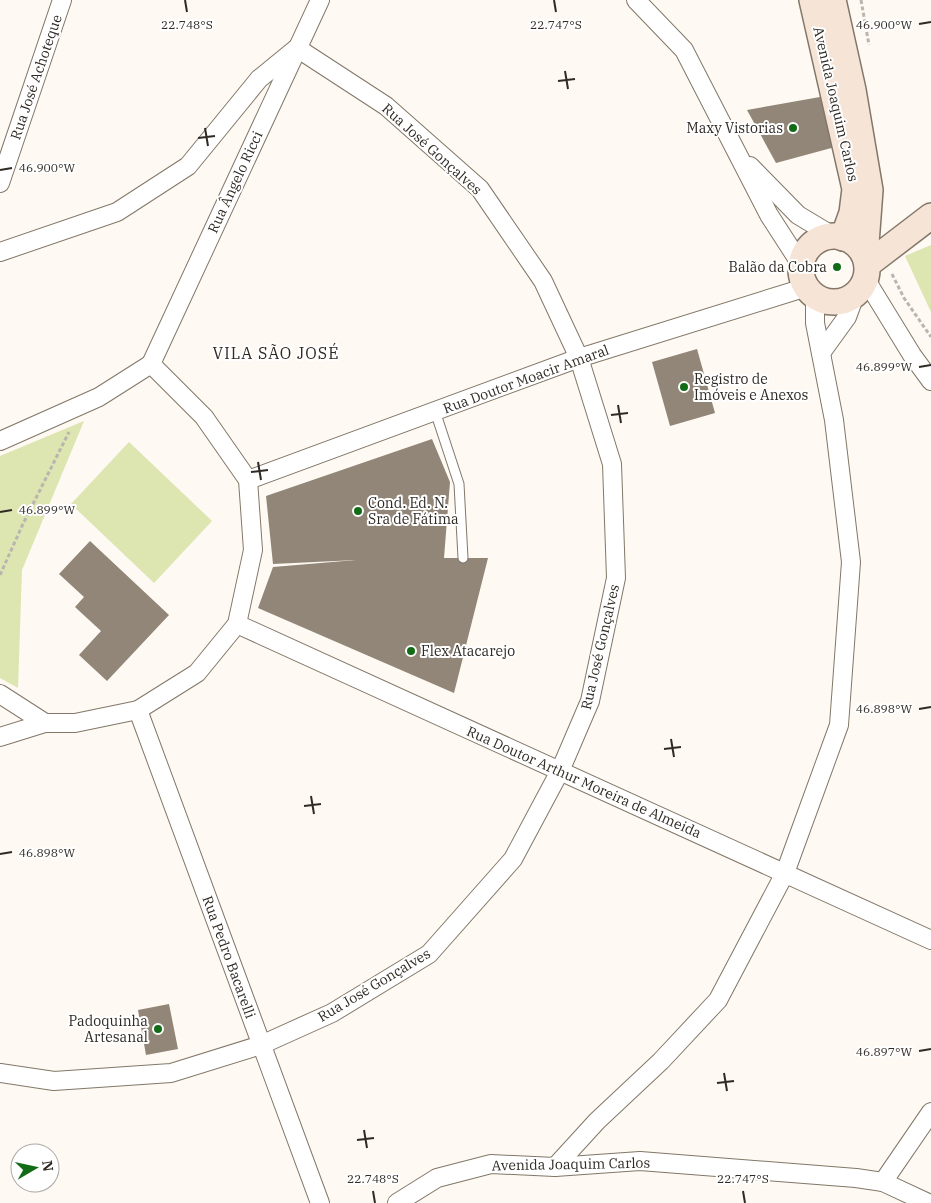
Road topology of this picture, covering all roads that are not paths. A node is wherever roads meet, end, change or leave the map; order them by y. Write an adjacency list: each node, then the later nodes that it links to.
1 (62, 0): 8 (street, Rua José Achoteque)
2 (320, 0): 6 (street, Rua Ângelo Ricci)
3 (636, 0): 7 (street)
4 (812, 0): 10 (street, Avenida Joaquim Carlos)
5 (833, 0): 12 (street, Avenida Joaquim Carlos)
6 (296, 48): 11 (street); 15 (street, Rua José Gonçalves); 16 (street, Rua Ângelo Ricci)
7 (734, 149): 10 (street); 13 (street)
8 (0, 183)
9 (931, 216): 12 (street)
10 (838, 237): 12 (street); 13 (street)
11 (0, 252)
12 (863, 274): 13 (street); 14 (street); 17 (street)
13 (808, 283): 14 (street); 15 (street, Rua Doutor Moacir Amaral)
14 (821, 353): 28 (street)
15 (579, 358): 18 (street, Rua Doutor Moacir Amaral); 27 (street, Rua José Gonçalves)
16 (151, 364): 19 (street); 20 (street)
17 (931, 381)
18 (435, 411): 20 (street, Rua Doutor Moacir Amaral); 21 (lane)
19 (0, 441)
20 (248, 480): 22 (street)
21 (463, 558)
22 (237, 624): 24 (street); 27 (street, Rua Doutor Arthur Moreira de Almeida)
23 (0, 694): 25 (street)
24 (138, 710): 25 (street); 30 (street, Rua Pedro Bacarelli)
25 (45, 723): 26 (street)
26 (0, 736)
27 (560, 771): 28 (street, Rua Doutor Arthur Moreira de Almeida); 30 (street, Rua José Gonçalves)
28 (785, 874): 29 (street, Rua Doutor Arthur Moreira de Almeida); 33 (street)
29 (931, 940)
30 (262, 1045): 31 (street, Rua José Gonçalves); 35 (street, Rua Pedro Bacarelli)
31 (0, 1073)
32 (931, 1112): 34 (street)
33 (555, 1167): 34 (street, Avenida Joaquim Carlos); 36 (street, Avenida Joaquim Carlos)
34 (883, 1182): 37 (street, Avenida Joaquim Carlos)
35 (320, 1203)
36 (397, 1203)
37 (928, 1203)

